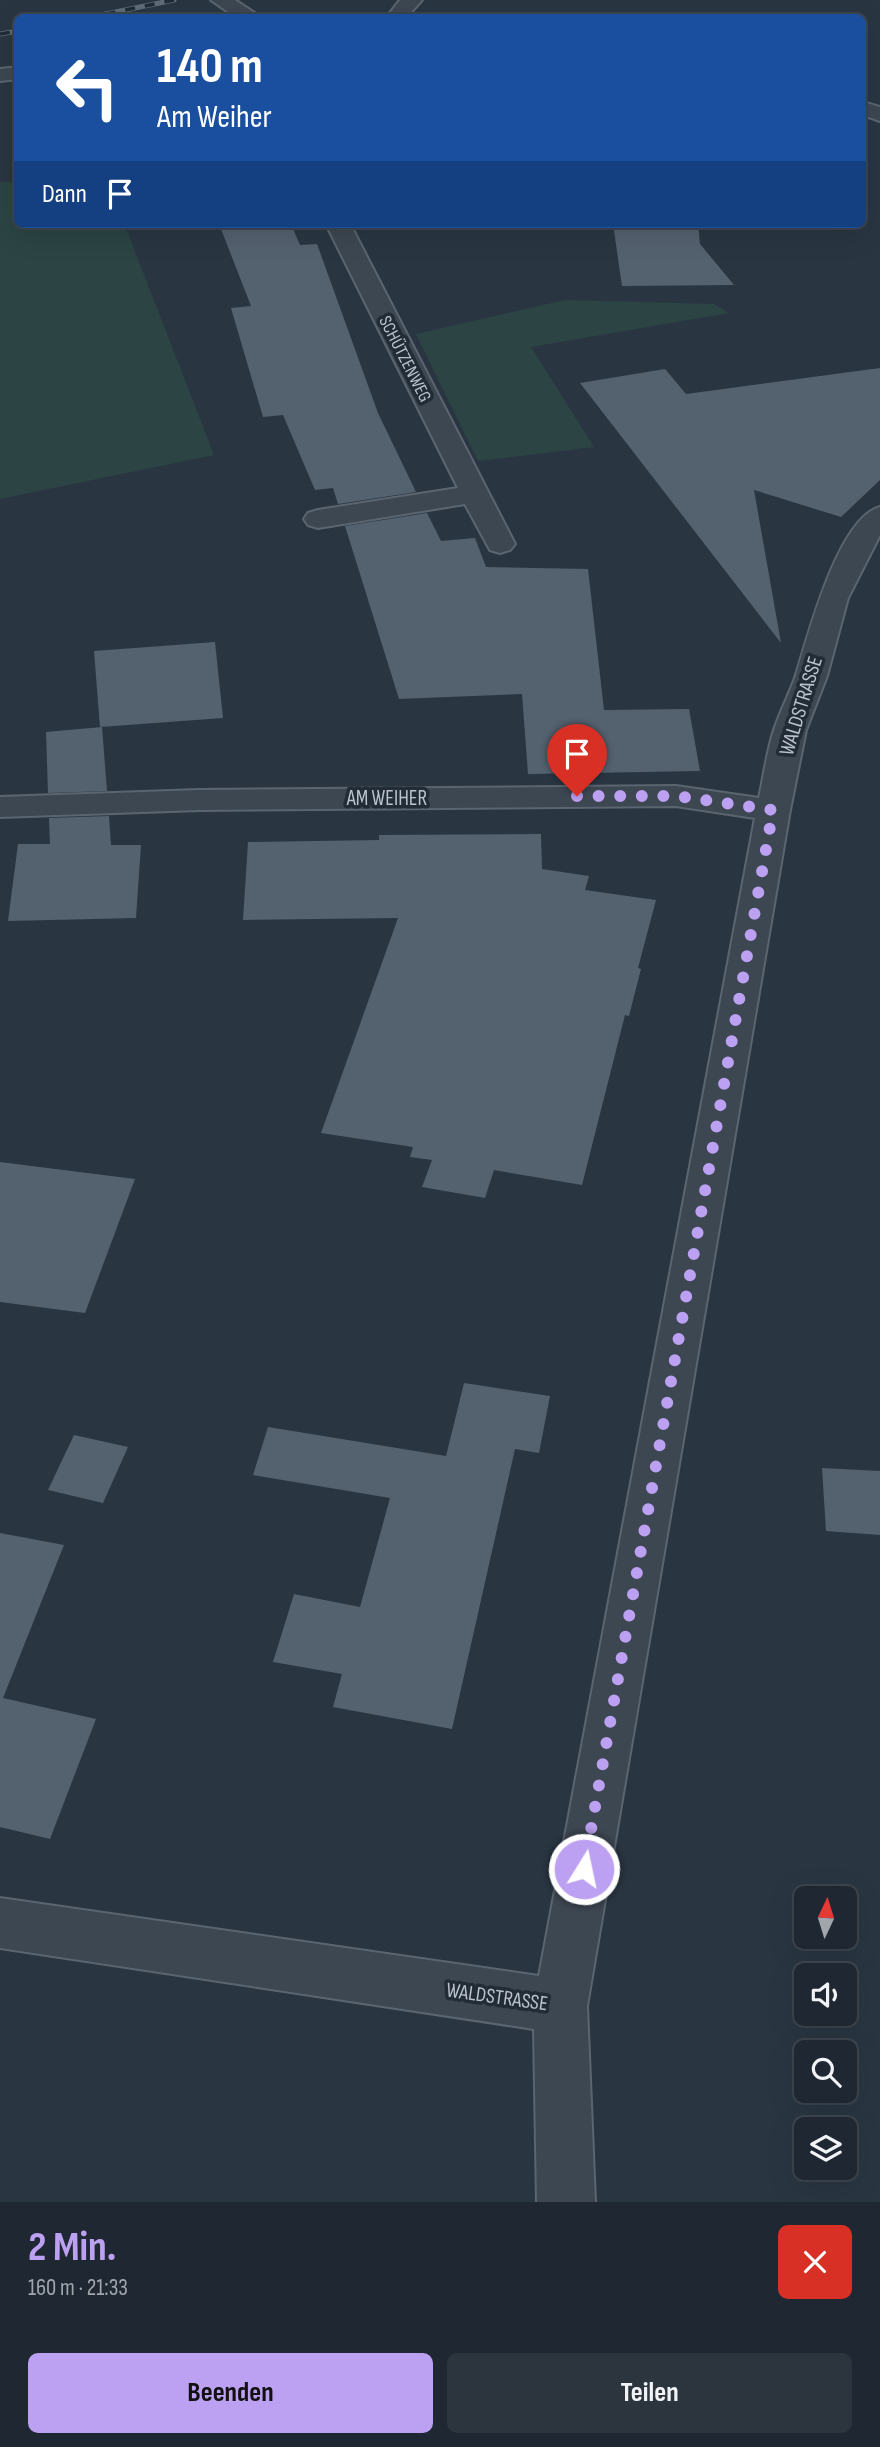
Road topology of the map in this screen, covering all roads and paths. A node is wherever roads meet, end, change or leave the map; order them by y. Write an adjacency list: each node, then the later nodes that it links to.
1 (221, 0): 3 (street)
2 (412, 0): 4 (street)
3 (245, 14)
4 (398, 14)
5 (340, 228): 6 (street, SCHÜTZENWEG)
6 (473, 494): 8 (street); 9 (street, SCHÜTZENWEG)
7 (880, 516): 11 (street, WALDSTRASSE)
8 (318, 519)
9 (499, 544)
10 (0, 807): 11 (street, AM WEIHER)
11 (773, 810): 13 (street, WALDSTRASSE)
12 (0, 1923): 13 (street, WALDSTRASSE)
13 (560, 2006): 14 (street)
14 (566, 2202)

